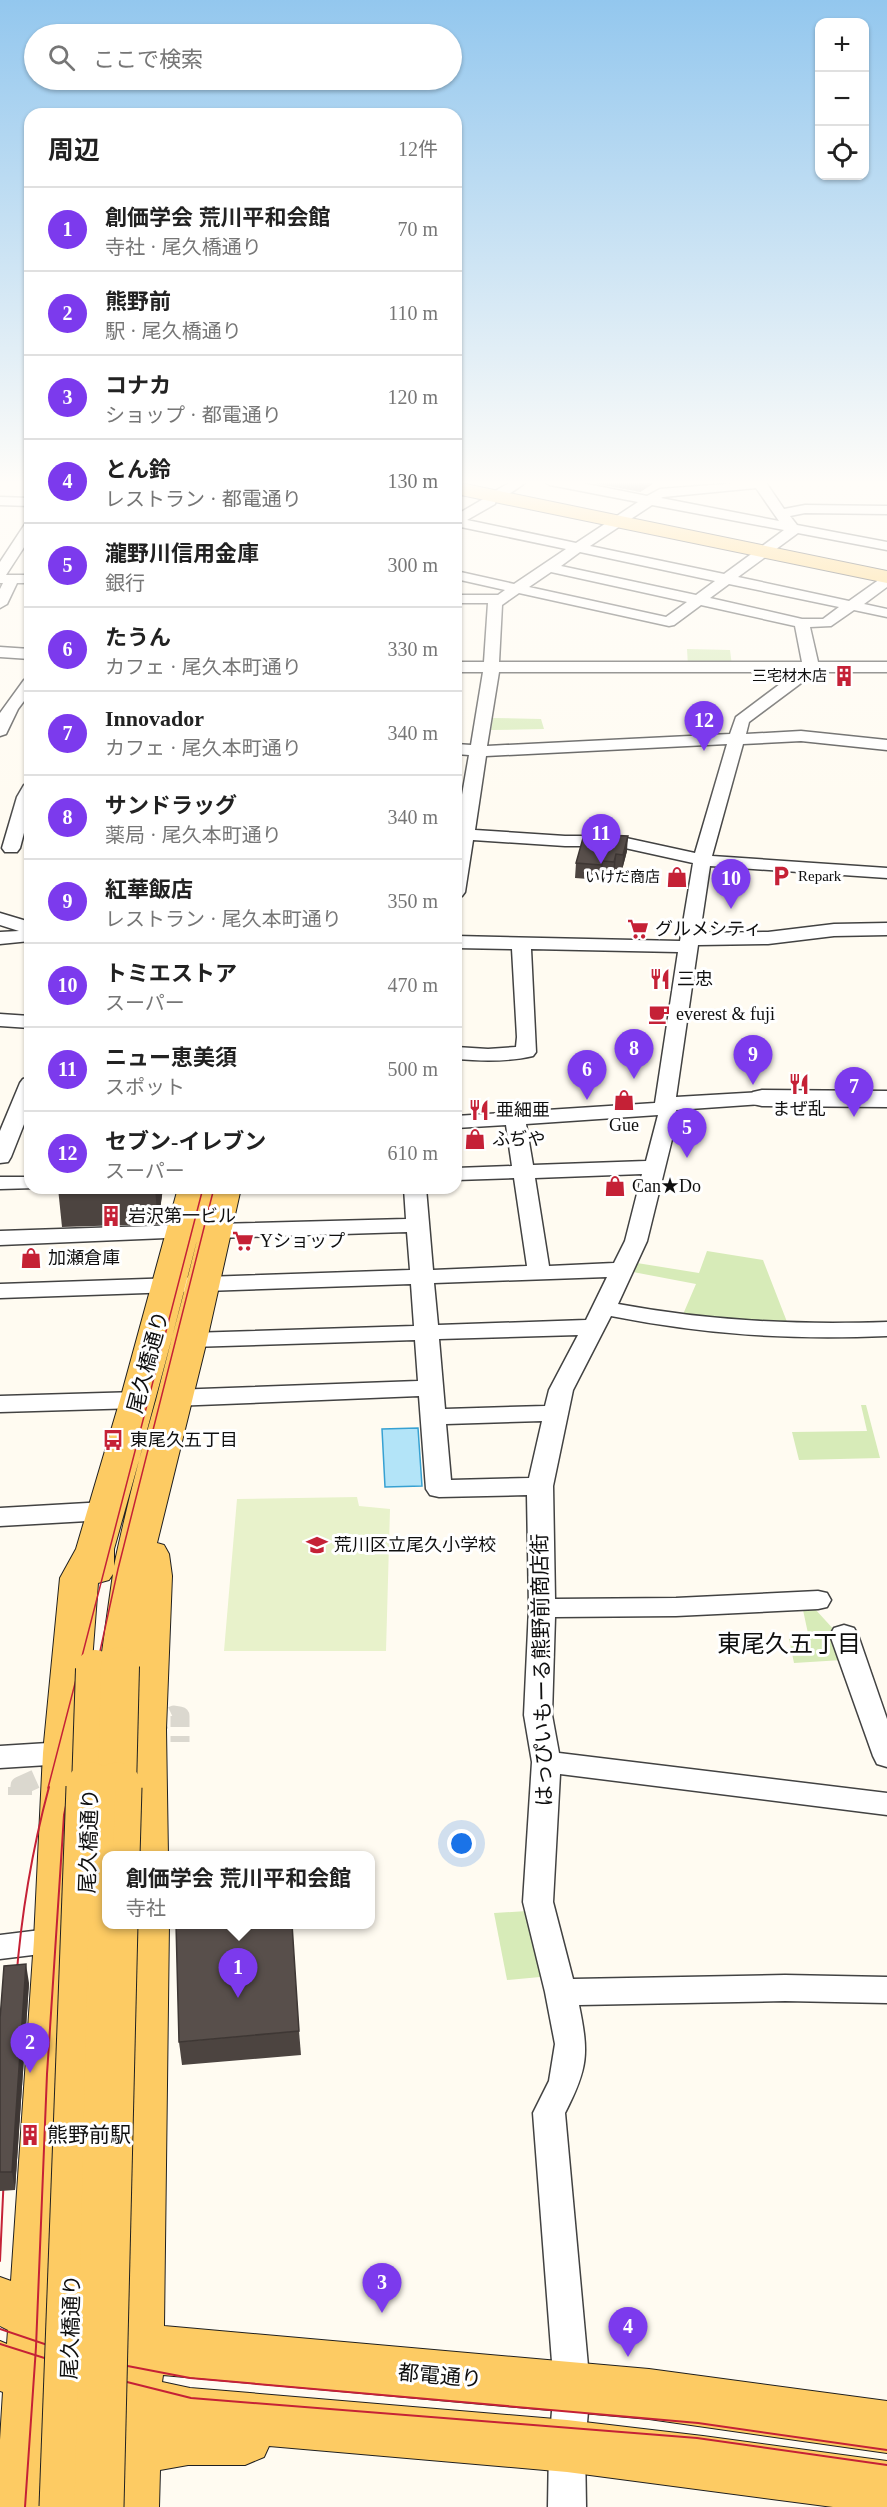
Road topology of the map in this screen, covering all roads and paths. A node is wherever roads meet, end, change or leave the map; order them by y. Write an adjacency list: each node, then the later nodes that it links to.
1 (561, 598): 8 (street)
2 (691, 598): 8 (street)
3 (703, 598): 8 (street)
4 (819, 598): 9 (street)
5 (862, 598): 9 (street)
6 (462, 599): 7 (street)
7 (500, 599): 16 (street)
8 (700, 600): 11 (street)
9 (852, 605): 10 (street); 11 (street)
10 (887, 613)
11 (802, 623): 17 (street)
12 (0, 652): 13 (street)
13 (24, 654)
14 (462, 667): 16 (street)
15 (887, 667): 17 (street)
16 (491, 668): 17 (street); 25 (street)
17 (811, 668): 22 (street, はっぴいもーる熊野前商店街)
18 (24, 689): 19 (street)
19 (5, 708): 20 (street); 21 (street)
20 (24, 710)
21 (0, 731)
22 (736, 740): 23 (street); 25 (street); 31 (street, はっぴいもーる熊野前商店街)
23 (887, 745)
24 (462, 750): 25 (street)
25 (480, 751): 27 (street)
26 (24, 800): 29 (street)
27 (462, 830)
28 (462, 834): 31 (street)
29 (5, 848): 30 (street)
30 (24, 850)
31 (702, 860): 32 (street); 39 (street, はっぴいもーる熊野前商店街)
32 (887, 873)
33 (0, 919): 34 (street)
34 (24, 926)
35 (887, 929): 39 (street)
36 (24, 936): 37 (street)
37 (0, 938)
38 (462, 942): 40 (street)
39 (690, 943): 40 (street); 47 (street, はっぴいもーる熊野前商店街)
40 (521, 944): 43 (street)
41 (0, 1020): 42 (street)
42 (24, 1022)
43 (462, 1053)
44 (24, 1095): 48 (street)
45 (762, 1098): 46 (street); 47 (street)
46 (887, 1099)
47 (665, 1107): 49 (street); 52 (street, はっぴいもーる熊野前商店街)
48 (16, 1110): 51 (street)
49 (515, 1118): 50 (street); 53 (street)
50 (462, 1122)
51 (0, 1157)
52 (656, 1167): 53 (street); 64 (street, はっぴいもーる熊野前商店街)
53 (523, 1172): 54 (street); 65 (street)
54 (462, 1174)
55 (0, 1183): 56 (street)
56 (24, 1183)
57 (192, 1194): 62 (main road, 尾久橋通り)
58 (224, 1194): 61 (main road, 尾久橋通り)
59 (415, 1194): 60 (street)
60 (418, 1225): 61 (street); 66 (street)
61 (216, 1231): 67 (main road, 尾久橋通り)
62 (182, 1233): 63 (street); 68 (main road, 尾久橋通り)
63 (0, 1238)
64 (622, 1270): 65 (street); 70 (street, はっぴいもーる熊野前商店街)
65 (538, 1273): 66 (street)
66 (422, 1277): 67 (street); 72 (street)
67 (203, 1284): 68 (street); 73 (main road, 尾久橋通り)
68 (168, 1285): 69 (street); 76 (main road, 尾久橋通り)
69 (0, 1291)
70 (600, 1318): 71 (street); 72 (street); 78 (street, はっぴいもーる熊野前商店街)
71 (887, 1329)
72 (426, 1332): 73 (street); 74 (street)
73 (190, 1340): 75 (main road, 尾久橋通り)
74 (430, 1388): 75 (street); 79 (street)
75 (174, 1398): 82 (main road, 尾久橋通り)
76 (138, 1400): 77 (street); 82 (main road, 尾久橋通り)
77 (0, 1404)
78 (556, 1413): 79 (street); 80 (street, はっぴいもーる熊野前商店街)
79 (432, 1417): 80 (street)
80 (540, 1486): 84 (street, はっぴいもーる熊野前商店街)
81 (0, 1517): 82 (street)
82 (114, 1524): 86 (main road, 尾久橋通り); 86 (main road, 尾久橋通り); 87 (main road); 93 (main road)
83 (818, 1600): 84 (street)
84 (542, 1608): 90 (street, はっぴいもーる熊野前商店街)
85 (844, 1635): 88 (street)
86 (107, 1667): 92 (main road, 尾久橋通り, bridge); 112 (main road, 尾久橋通り, bridge)
87 (64, 1753): 89 (street); 96 (main road)
88 (887, 1756)
89 (0, 1757)
90 (546, 1762): 91 (street); 99 (street, はっぴいもーる熊野前商店街)
91 (887, 1804)
92 (115, 1851)
93 (146, 1851)
94 (113, 1929): 113 (main road, 尾久橋通り, bridge)
95 (147, 1929): 101 (main road)
96 (57, 1940): 97 (street); 100 (main road)
97 (0, 1947)
98 (887, 1990): 99 (street)
99 (561, 1992): 103 (street, はっぴいもーる熊野前商店街)
100 (18, 2309): 101 (main road, 都電通り); 102 (main road)
101 (138, 2346): 103 (main road, 都電通り); 104 (main road)
102 (16, 2372): 104 (main road); 110 (main road)
103 (572, 2390): 105 (main road, 都電通り); 107 (street, はっぴいもーる熊野前商店街)
104 (136, 2403): 106 (main road); 108 (main road)
105 (887, 2427)
106 (498, 2442): 107 (main road); 108 (main road)
107 (567, 2446): 109 (main road); 115 (street, はっぴいもーる熊野前商店街)
108 (134, 2455): 111 (street); 114 (main road)
109 (854, 2492)
110 (23, 2507)
111 (44, 2507)
112 (64, 2507)
113 (99, 2507)
114 (131, 2507)
115 (567, 2507)

